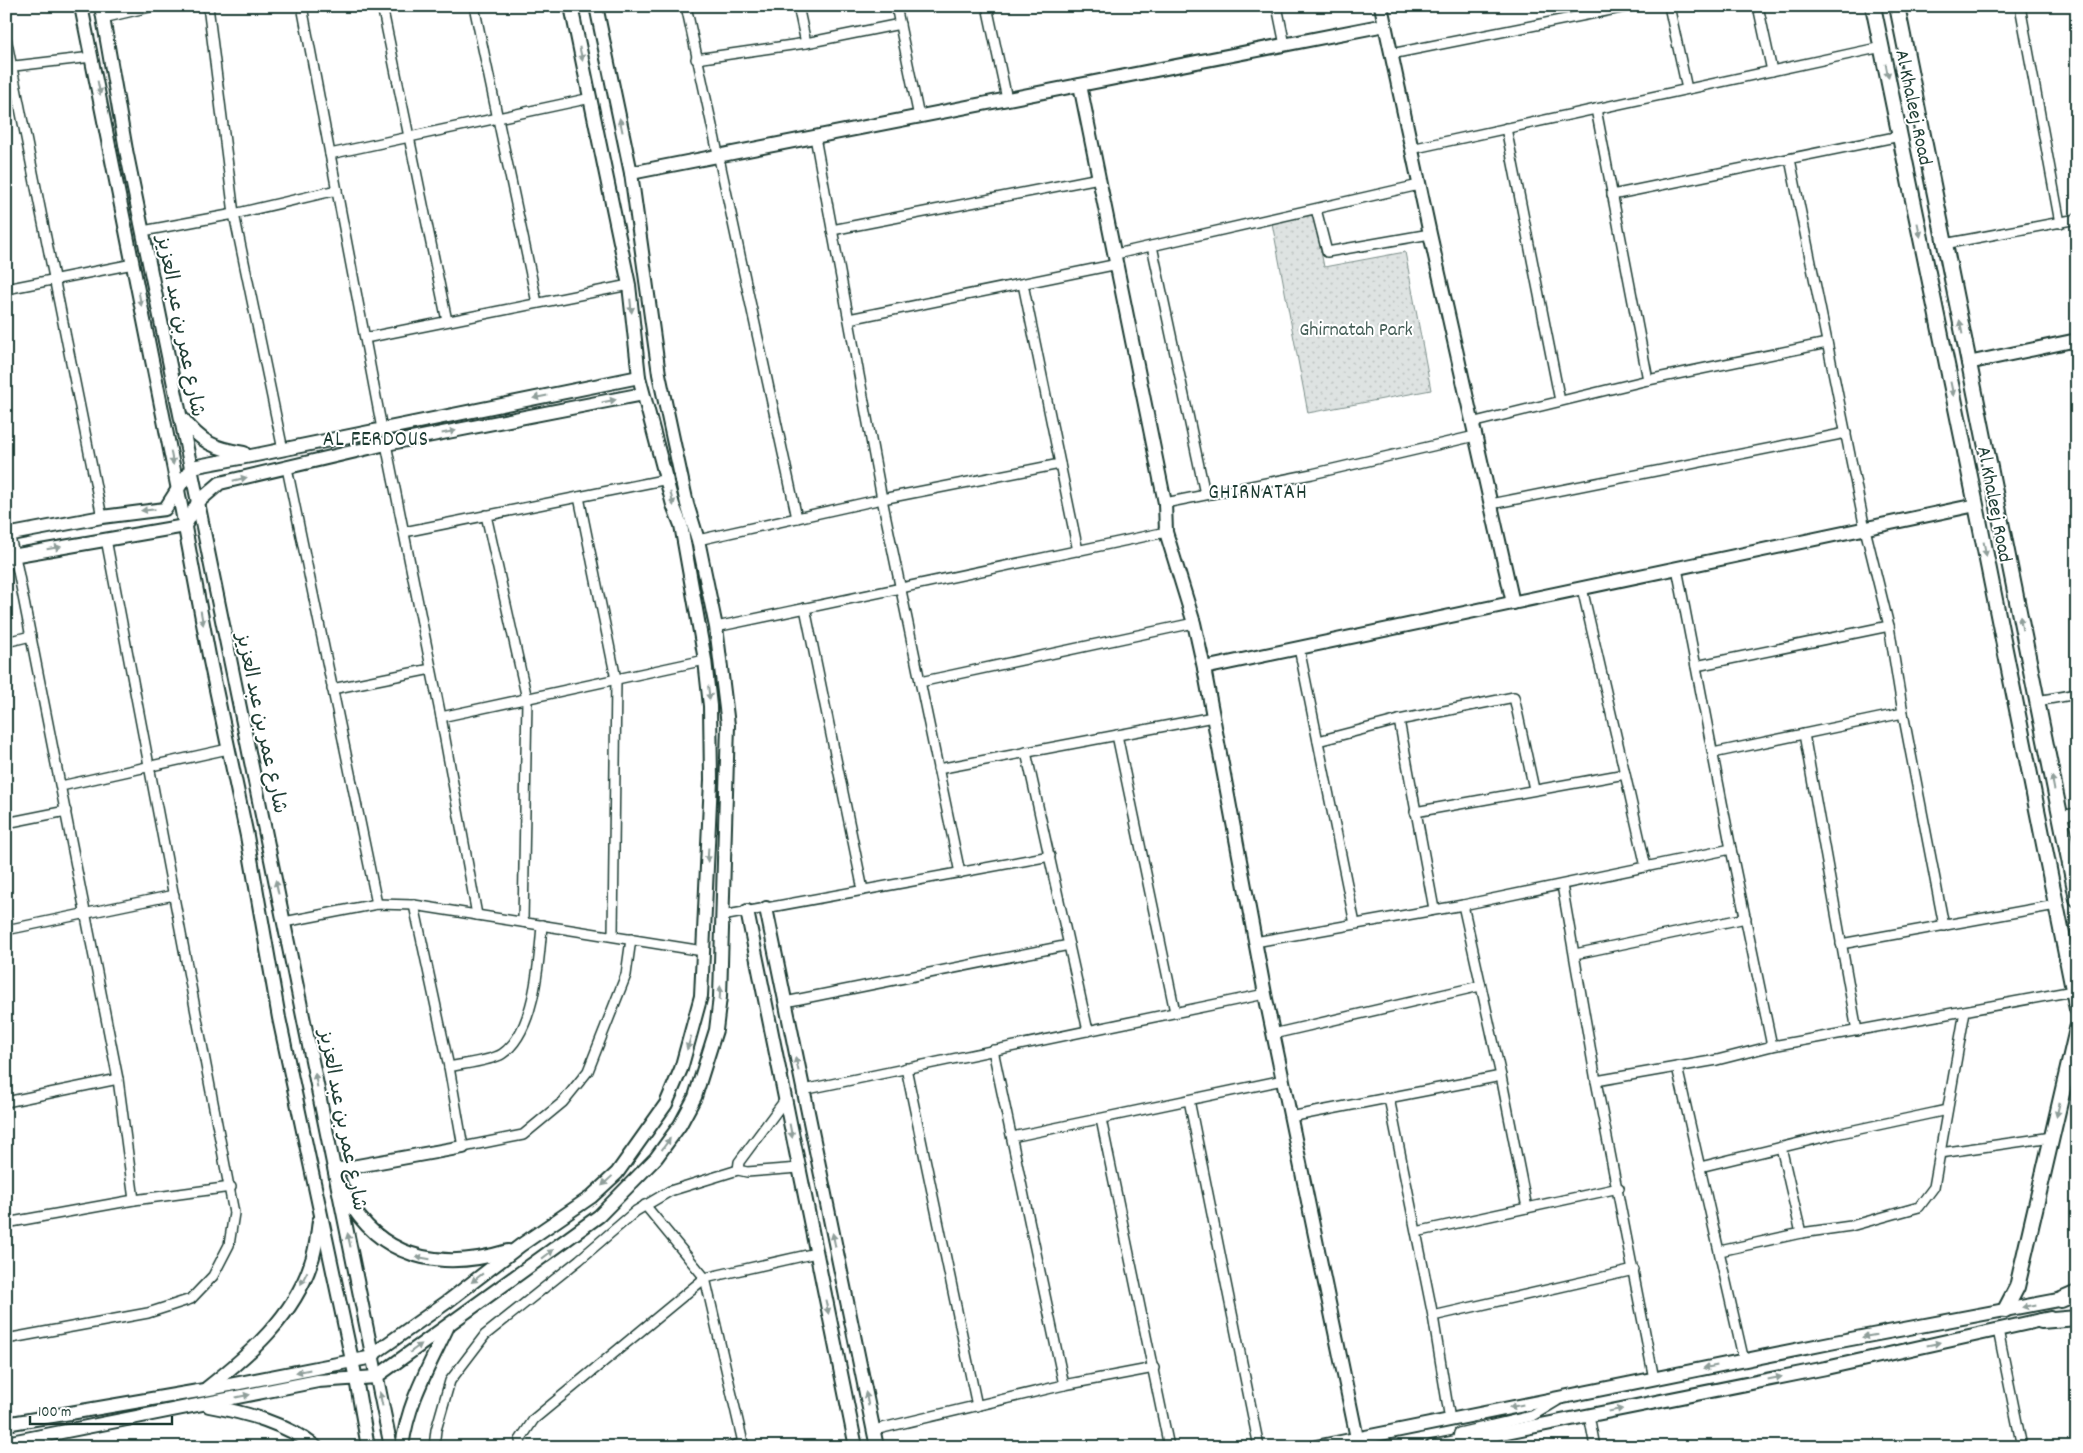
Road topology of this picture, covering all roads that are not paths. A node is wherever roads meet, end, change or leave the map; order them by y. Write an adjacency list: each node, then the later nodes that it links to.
1 (81, 6): 29 (street)
2 (154, 6): 21 (street)
3 (208, 6): 54 (street)
4 (302, 6): 45 (street)
5 (382, 6): 42 (street)
6 (474, 6): 39 (street)
7 (570, 6): 35 (street, one-way to 35)
8 (596, 6): 48 (street, one-way to 8)
9 (686, 6): 30 (street)
10 (798, 6): 25 (street)
11 (896, 6): 22 (street)
12 (987, 6): 36 (street)
13 (1277, 6): 26 (street)
14 (1381, 6): 23 (street)
15 (1631, 6): 28 (street)
16 (1669, 6): 34 (street)
17 (1758, 6): 32 (street)
18 (1873, 6): 27 (main road, Al Khaleej Road)
19 (1897, 6): 60 (main road, Al Khaleej Road)
20 (2020, 6): 56 (street)
21 (102, 12): 58 (street, شارع عمر بن عبد العزيز)
22 (900, 24): 25 (street); 38 (street)
23 (1385, 25): 26 (street); 28 (street)
24 (6, 38): 31 (street)
25 (806, 43): 30 (street)
26 (1285, 45): 33 (street)
27 (1882, 47): 32 (street); 41 (main road, Al Khaleej Road, one-way to 41)
28 (1391, 54): 44 (street)
29 (92, 57): 31 (street); 63 (street, one-way to 63)
30 (696, 59): 46 (street)
31 (9, 67): 64 (street)
32 (1772, 71): 34 (street)
33 (1080, 85): 36 (street); 49 (street)
34 (1687, 89): 37 (street)
35 (591, 98): 39 (street); 66 (street)
36 (1007, 99): 38 (street)
37 (1596, 109): 40 (street); 52 (street)
38 (919, 117): 43 (street)
39 (498, 118): 42 (street); 68 (street)
40 (1506, 128): 44 (street); 78 (street)
41 (1900, 136): 47 (street); 98 (main road, Al Khaleej Road, one-way to 98)
42 (409, 137): 45 (street); 70 (street)
43 (815, 137): 46 (street); 57 (street)
44 (1411, 149): 50 (street)
45 (330, 154): 51 (street)
46 (718, 155): 48 (street); 101 (street)
47 (1790, 159): 52 (street); 73 (street)
48 (631, 173): 108 (street)
49 (1099, 178): 57 (street); 62 (street)
50 (1419, 185): 53 (street); 59 (street)
51 (337, 190): 54 (street); 71 (street)
52 (1612, 195): 76 (street)
53 (1316, 208): 59 (street); 61 (street)
54 (234, 214): 58 (street); 85 (street)
55 (2077, 219): 56 (street)
56 (2060, 222): 60 (street)
57 (832, 230): 69 (street)
58 (143, 231): 79 (street, شارع عمر بن عبد العزيز)
59 (1430, 234): 80 (street)
60 (1944, 244): 74 (main road, Al Khaleej Road, one-way to 60)
61 (1152, 246): 62 (street); 92 (street)
62 (1117, 259): 65 (street); 96 (street)
63 (133, 264): 64 (street); 91 (street, one-way to 91)
64 (54, 279): 67 (street); 100 (street)
65 (1023, 284): 69 (street); 87 (street)
66 (629, 285): 68 (street); 75 (street, one-way to 75)
67 (6, 289)
68 (537, 303): 70 (street)
69 (849, 319): 94 (street)
70 (447, 321): 71 (street)
71 (365, 338): 81 (street)
72 (2077, 340): 74 (street)
73 (1827, 343): 76 (street); 82 (street)
74 (1968, 363): 131 (main road, Al Khaleej Road, one-way to 74)
75 (639, 377): 77 (street); 81 (street, one-way to 81)
76 (1648, 380): 78 (street)
77 (643, 394): 84 (street, one-way to 77); 90 (street)
78 (1560, 401): 80 (street)
79 (180, 415): 86 (street); 88 (street, شارع عمر بن عبد العزيز)
80 (1471, 423): 83 (street)
81 (382, 429): 85 (street)
82 (1846, 433): 97 (street); 103 (street)
83 (1474, 436): 92 (street); 97 (street)
84 (386, 444): 89 (street); 105 (street)
85 (283, 450): 86 (street)
86 (256, 456): 88 (street)
87 (1060, 464): 94 (street); 109 (street)
88 (192, 467): 91 (street); 95 (street, شارع عمر بن عبد العزيز)
89 (287, 468): 95 (street, one-way to 89); 128 (street)
90 (668, 479): 93 (street); 122 (street, one-way to 122)
91 (178, 490): 100 (street, one-way to 100); 102 (street)
92 (1205, 494): 96 (street)
93 (579, 497): 99 (street); 126 (street)
94 (882, 499): 101 (street); 112 (street)
95 (198, 502): 102 (street); 171 (street, شارع عمر بن عبد العزيز, one-way to 95)
96 (1165, 503): 106 (street)
97 (1491, 504): 114 (street)
98 (1976, 505): 103 (street); 163 (main road, Al Khaleej Road, one-way to 163)
99 (486, 515): 105 (street); 130 (street)
100 (102, 517): 104 (street)
101 (797, 518): 108 (street)
102 (185, 526): 107 (street); 139 (street, one-way to 139)
103 (1865, 529): 111 (street); 117 (street)
104 (7, 531): 110 (street)
105 (404, 532): 125 (street)
106 (1166, 532): 109 (street); 116 (street)
107 (106, 539): 110 (street, one-way to 107); 142 (street)
108 (698, 540): 118 (street)
109 (1078, 551): 112 (street)
110 (11, 556): 119 (street)
111 (1677, 568): 113 (street); 123 (street)
112 (901, 588): 115 (street); 127 (street)
113 (1582, 588): 114 (street); 144 (street)
114 (1513, 603): 121 (street)
115 (806, 608): 118 (street); 157 (street)
116 (1194, 623): 124 (street); 127 (street)
117 (1889, 626): 123 (street); 132 (street)
118 (716, 627): 169 (street)
119 (31, 636): 120 (street); 145 (street)
120 (6, 642)
121 (1299, 648): 124 (street); 138 (street)
122 (705, 660): 126 (street); 182 (street, one-way to 182)
123 (1696, 666): 141 (street)
124 (1204, 668): 134 (street)
125 (432, 669): 128 (street); 133 (street)
126 (616, 679): 130 (street); 177 (street)
127 (920, 682): 143 (street)
128 (332, 689): 160 (street)
129 (2077, 694): 131 (street)
130 (527, 699): 133 (street); 172 (street)
131 (2037, 701): 150 (main road, Al Khaleej Road, one-way to 131)
132 (1903, 713): 136 (street); 175 (street)
133 (441, 717): 168 (street)
134 (1213, 717): 137 (street); 179 (street)
135 (1399, 720): 138 (street); 146 (street); 148 (street)
136 (1804, 734): 141 (street); 180 (street)
137 (1117, 735): 140 (street); 190 (street)
138 (1318, 741): 173 (street)
139 (228, 749): 142 (street); 226 (street)
140 (1026, 752): 143 (street); 153 (street)
141 (1713, 754): 152 (street)
142 (150, 766): 145 (street); 158 (street)
143 (938, 769): 155 (street)
144 (1625, 774): 146 (street); 154 (street)
145 (61, 786): 147 (street)
146 (1534, 789): 148 (street)
147 (66, 811): 151 (street); 167 (street)
148 (1415, 812): 165 (street)
149 (2077, 813): 150 (street)
150 (2060, 816): 159 (main road, Al Khaleej Road)
151 (6, 823)
152 (1731, 849): 154 (street); 170 (street)
153 (1050, 856): 155 (street); 181 (street)
154 (1646, 867): 156 (street)
155 (960, 873): 157 (street)
156 (1562, 885): 162 (street); 183 (street)
157 (864, 890): 164 (street)
158 (174, 895): 167 (street); 221 (street)
159 (2077, 899)
160 (377, 904): 161 (street); 171 (street)
161 (414, 905): 168 (street); 197 (street)
162 (1463, 905): 165 (street); 184 (street)
163 (2056, 905): 175 (street); 185 (main road, Al Khaleej Road)
164 (766, 908): 166 (street); 187 (street)
165 (1434, 909): 173 (street)
166 (747, 911): 169 (street); 206 (street)
167 (86, 913): 176 (street); 201 (street)
168 (477, 915): 172 (street)
169 (722, 916): 242 (street, one-way to 169)
170 (1746, 918): 183 (street); 195 (street)
171 (284, 922): 219 (street, شارع عمر بن عبد العزيز, one-way to 171)
172 (523, 922): 174 (street)
173 (1355, 924): 179 (street)
174 (542, 925): 177 (street); 197 (street)
175 (1944, 926): 180 (street)
176 (6, 930)
177 (613, 936): 178 (street)
178 (631, 939): 182 (street); 214 (street)
179 (1255, 942): 186 (street)
180 (1841, 944): 193 (street)
181 (1069, 945): 187 (street); 192 (street)
182 (704, 951): 230 (street, one-way to 230)
183 (1575, 954): 203 (street)
184 (1480, 986): 194 (street); 200 (street)
185 (2073, 991): 188 (main road, Al Khaleej Road); 189 (street)
186 (1265, 994): 190 (street); 194 (street)
187 (785, 1002): 204 (street, one-way to 187)
188 (2077, 1010)
189 (1965, 1011): 193 (street); 209 (street)
190 (1175, 1012): 192 (street)
191 (2077, 1028): 212 (main road, one-way to 212)
192 (1088, 1030): 196 (street)
193 (1857, 1031): 195 (street)
194 (1273, 1034): 202 (street)
195 (1772, 1046): 198 (street)
196 (993, 1050): 199 (street); 213 (street)
197 (449, 1067): 214 (street)
198 (1677, 1067): 203 (street); 217 (street)
199 (906, 1068): 204 (street); 256 (street)
200 (1501, 1076): 205 (street); 225 (street)
201 (118, 1079): 208 (street); 223 (street)
202 (1283, 1080): 207 (street); 210 (street)
203 (1596, 1081): 222 (street)
204 (803, 1090): 260 (street, one-way to 204)
205 (1389, 1098): 210 (street); 228 (street)
206 (785, 1100): 218 (street, one-way to 218); 220 (street)
207 (1189, 1100): 211 (street); 276 (street)
208 (6, 1102)
209 (1948, 1110): 215 (street); 216 (street)
210 (1290, 1117): 263 (street)
211 (1101, 1119): 213 (street); 248 (street)
212 (2052, 1136): 216 (street); 237 (main road)
213 (1012, 1137): 252 (street)
214 (463, 1147): 219 (street)
215 (1781, 1147): 217 (street); 229 (street)
216 (1940, 1153): 229 (street)
217 (1700, 1167): 231 (street)
218 (799, 1168): 220 (street); 232 (street)
219 (334, 1170): 230 (street, one-way to 219); 245 (street, شارع عمر بن عبد العزيز, one-way to 219)
220 (738, 1170): 224 (street)
221 (231, 1187): 223 (street); 244 (street)
222 (1619, 1188): 225 (street); 233 (street)
223 (134, 1200): 227 (street)
224 (645, 1205): 234 (street); 270 (street)
225 (1526, 1208): 228 (street)
226 (320, 1214): 247 (street); 253 (street, one-way to 253)
227 (6, 1223)
228 (1416, 1232): 239 (street)
229 (1801, 1234): 231 (street)
230 (521, 1245): 245 (street, one-way to 245)
231 (1720, 1251): 246 (street)
232 (816, 1253): 234 (street); 273 (street, one-way to 273)
233 (1634, 1270): 239 (street); 251 (street)
234 (705, 1278): 265 (street); 271 (street)
235 (2077, 1295): 236 (main road)
236 (2061, 1300): 237 (street, one-way to 237)
237 (2005, 1310): 246 (street, one-way to 246)
238 (2077, 1312): 241 (street)
239 (1433, 1316): 258 (street)
240 (2077, 1318): 241 (main road)
241 (2041, 1321): 243 (street)
242 (449, 1324): 249 (street, one-way to 242); 269 (street)
243 (1998, 1330): 257 (street, one-way to 243); 280 (street)
244 (6, 1339)
245 (372, 1357): 247 (street); 249 (street, شارع عمر بن عبد العزيز)
246 (1744, 1361): 251 (street, one-way to 251)
247 (352, 1362): 250 (street); 253 (street, one-way to 253)
248 (1154, 1368): 252 (street); 275 (street)
249 (376, 1377): 250 (street); 268 (street, شارع عمر بن عبد العزيز, one-way to 249)
250 (356, 1379): 255 (street, one-way to 250); 267 (street)
251 (1654, 1379): 254 (street)
252 (1064, 1385): 256 (street)
253 (204, 1390): 259 (street)
254 (1563, 1397): 258 (street, one-way to 258); 264 (street)
255 (202, 1404): 262 (street); 266 (street)
256 (977, 1406): 260 (street)
257 (1588, 1415): 261 (street); 279 (street)
258 (1450, 1420): 263 (street)
259 (6, 1424)
260 (874, 1430): 274 (street)
261 (1480, 1442): 264 (street)
262 (6, 1443)
263 (1357, 1443): 277 (street)
264 (1457, 1444): 278 (street)
265 (743, 1445): 272 (street)
266 (316, 1447)
267 (368, 1447)
268 (391, 1447)
269 (402, 1447)
270 (434, 1447)
271 (521, 1447)
272 (728, 1447)
273 (856, 1447)
274 (877, 1447)
275 (1169, 1447)
276 (1259, 1447)
277 (1316, 1447)
278 (1431, 1447)
279 (1595, 1447)
280 (2022, 1447)

